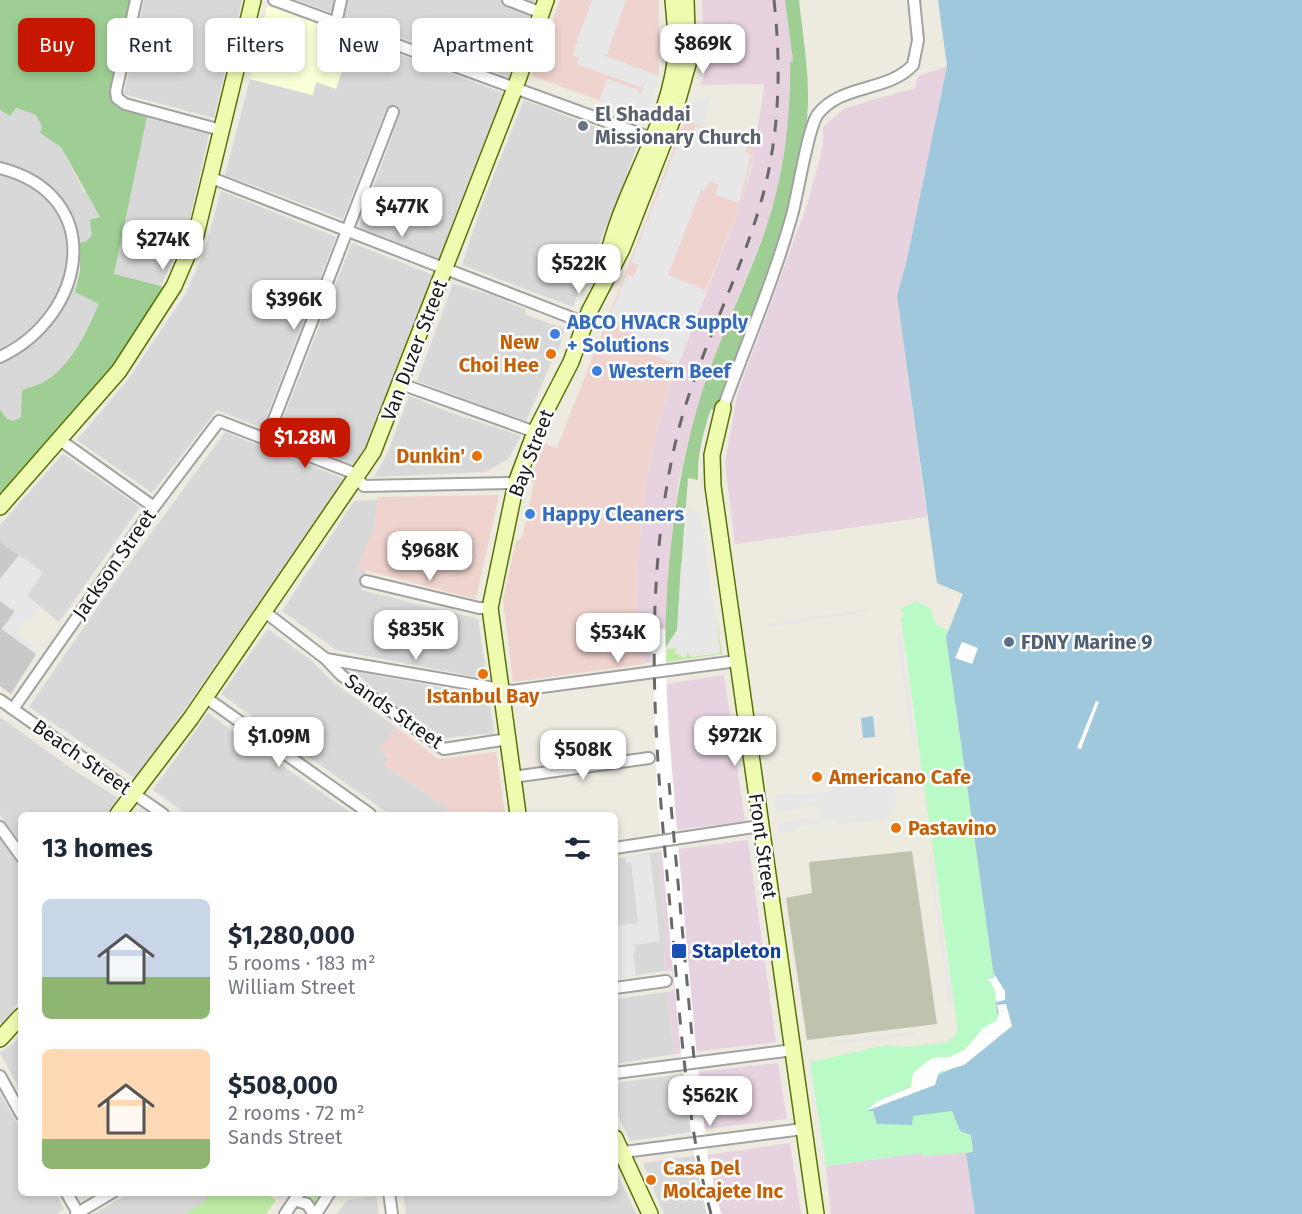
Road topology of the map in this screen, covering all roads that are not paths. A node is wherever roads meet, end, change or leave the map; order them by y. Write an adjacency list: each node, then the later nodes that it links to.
1 (136, 0): 15 (street)
2 (253, 0): 15 (main road)
3 (274, 0): 10 (street)
4 (341, 0): 11 (street)
5 (508, 0): 9 (street)
6 (673, 0): 16 (main road, Bay Street)
7 (686, 0): 16 (main road, Bay Street)
8 (914, 0): 24 (street)
9 (544, 6): 13 (main road, Van Duzer Street)
10 (325, 18)
11 (337, 18)
12 (400, 46): 13 (street)
13 (515, 88): 16 (street); 20 (main road, Van Duzer Street)
14 (393, 112): 19 (street)
15 (221, 130): 18 (main road)
16 (658, 140): 21 (main road, Bay Street)
17 (0, 168): 22 (street)
18 (210, 177): 19 (street); 26 (main road)
19 (347, 232): 20 (street); 27 (street)
20 (446, 270): 21 (street); 23 (main road, Van Duzer Street)
21 (585, 323): 25 (main road, Bay Street)
22 (0, 357)
23 (401, 384): 25 (street); 28 (main road, Van Duzer Street)
24 (723, 408): 36 (main road, Front Street)
25 (535, 432): 29 (main road, Bay Street)
26 (60, 440): 30 (main road); 31 (street)
27 (267, 440): 28 (street); 31 (street, Jackson Street)
28 (357, 478): 29 (street); 34 (main road, Van Duzer Street)
29 (516, 483): 33 (main road, Bay Street)
30 (0, 507)
31 (154, 507): 40 (street, Jackson Street)
32 (366, 581): 33 (street)
33 (490, 608): 37 (main road, Bay Street)
34 (265, 612): 35 (street, Sands Street); 38 (main road, Van Duzer Street)
35 (326, 659): 37 (street); 41 (street, Sands Street)
36 (737, 661): 37 (street); 49 (main road, Front Street)
37 (501, 690): 41 (main road, Bay Street)
38 (205, 697): 44 (main road, Van Duzer Street); 47 (street)
39 (0, 700): 40 (street, Beach Street)
40 (13, 709): 44 (street, Beach Street)
41 (508, 739): 43 (main road, Bay Street)
42 (649, 758): 43 (street)
43 (513, 777): 48 (main road, Bay Street)
44 (135, 794): 45 (main road, Van Duzer Street); 46 (street, Beach Street)
45 (120, 812)
46 (160, 812)
47 (367, 812)
48 (518, 812)
49 (760, 826): 51 (street); 57 (main road, Front Street)
50 (0, 827): 52 (street)
51 (618, 848)
52 (18, 852)
53 (666, 981): 54 (street)
54 (618, 988)
55 (18, 1019): 56 (main road)
56 (1, 1038)
57 (793, 1050): 58 (street); 61 (main road, Front Street)
58 (618, 1073)
59 (0, 1076): 60 (street)
60 (18, 1109)
61 (803, 1129): 62 (street); 74 (main road, Front Street)
62 (618, 1148)
63 (618, 1150): 73 (main road)
64 (68, 1196): 69 (street)
65 (106, 1196): 69 (street)
66 (297, 1196): 70 (street); 71 (street)
67 (327, 1196): 71 (street)
68 (390, 1196): 72 (street)
69 (77, 1213)
70 (285, 1214)
71 (315, 1214)
72 (392, 1214)
73 (650, 1214)
74 (816, 1214)

